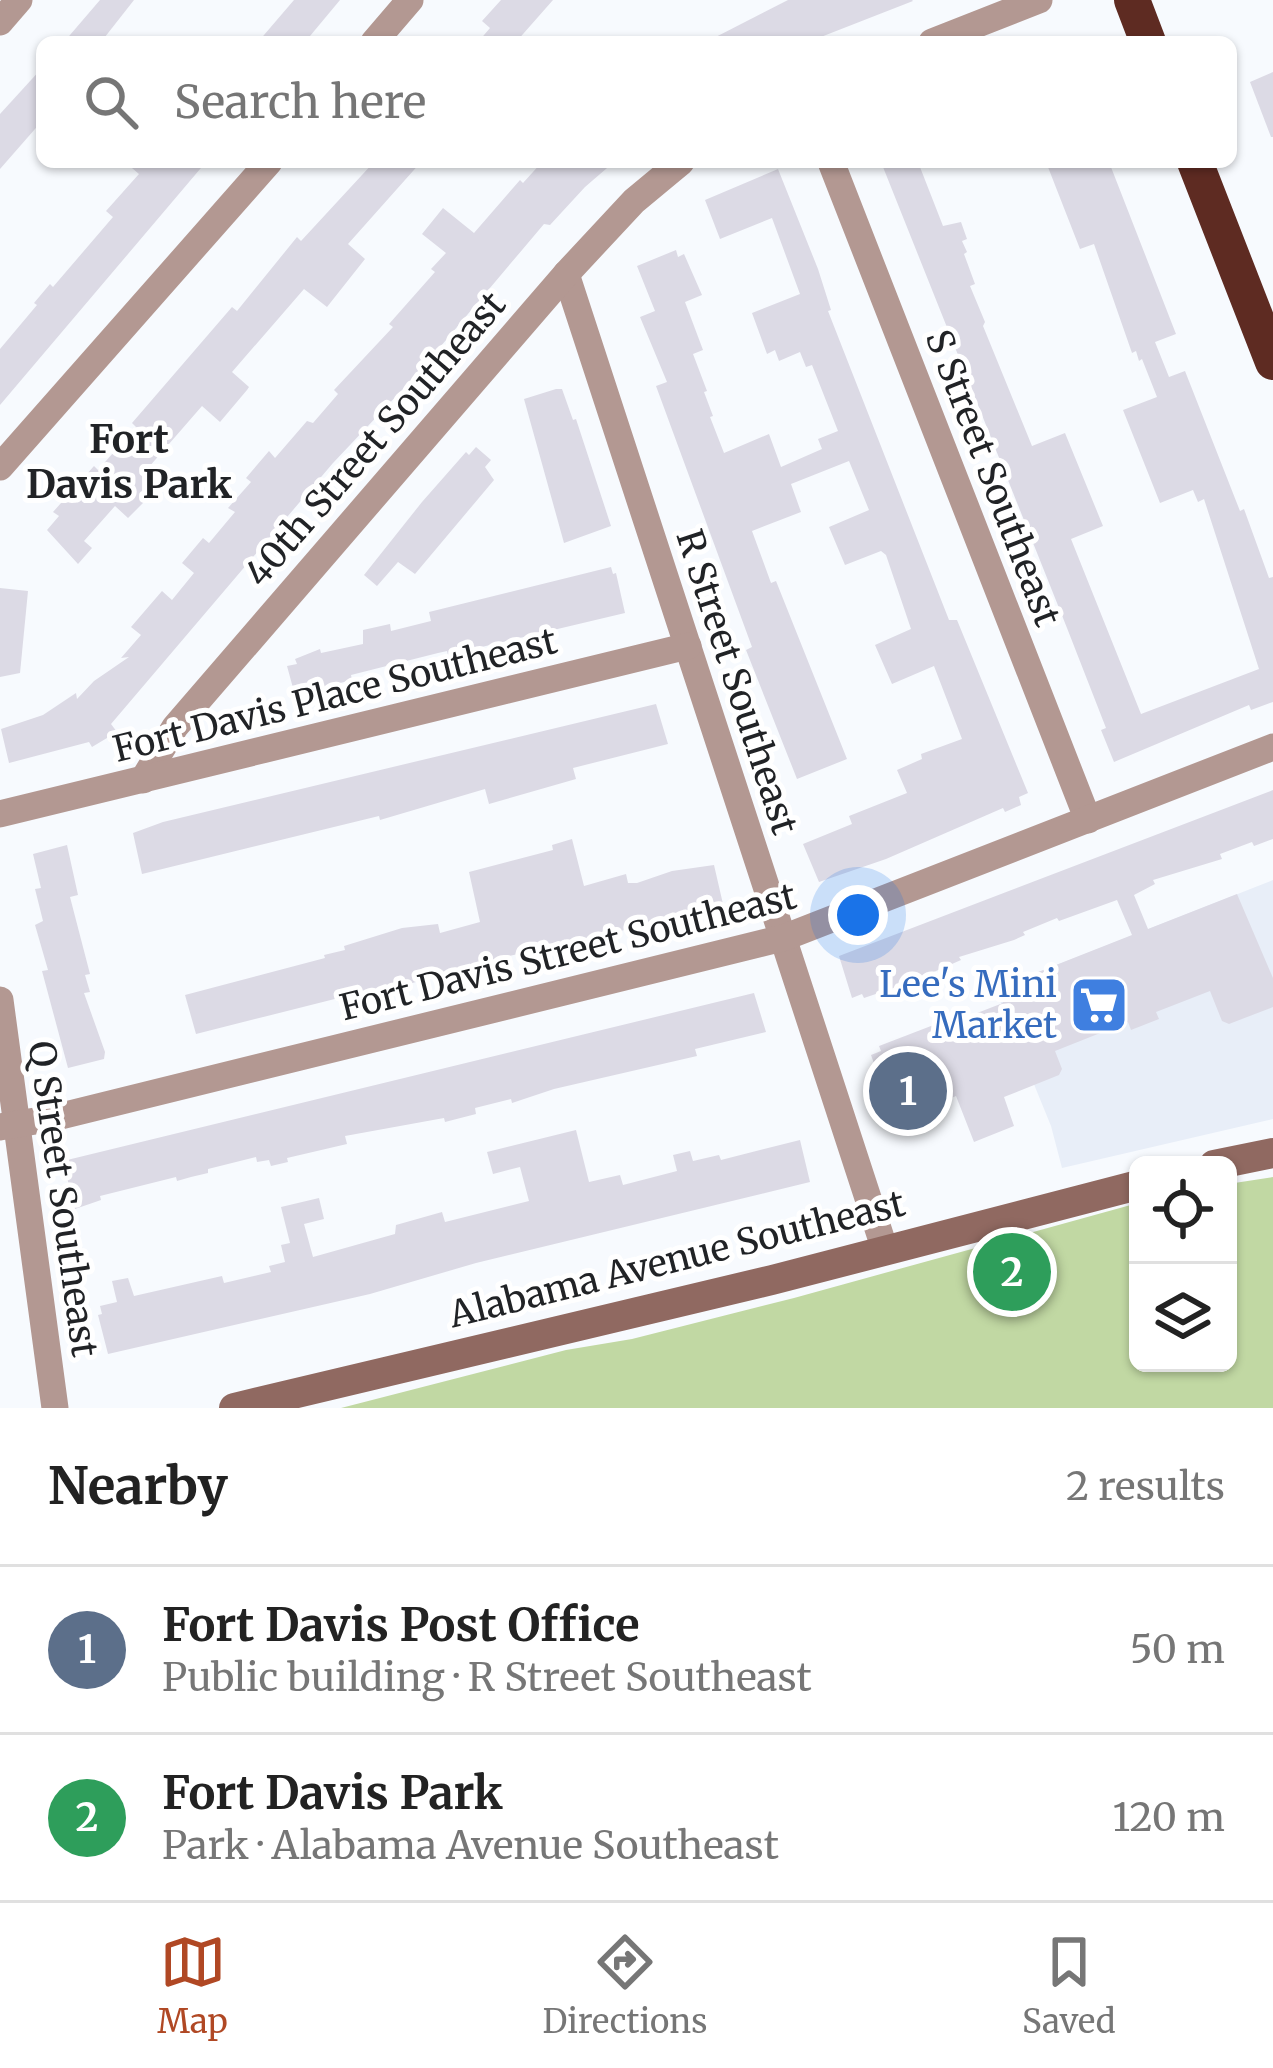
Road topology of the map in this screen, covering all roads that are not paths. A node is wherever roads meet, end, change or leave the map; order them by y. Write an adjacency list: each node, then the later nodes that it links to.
1 (20, 0): 5 (street)
2 (410, 0): 6 (street)
3 (1039, 0): 7 (street)
4 (1132, 0): 8 (highway)
5 (0, 22)
6 (379, 36)
7 (947, 36)
8 (1146, 36)
9 (264, 168): 15 (street)
10 (674, 168): 13 (street, 40th Street Southeast)
11 (833, 168): 20 (street, S Street Southeast)
12 (1197, 168): 14 (highway)
13 (566, 274): 16 (street, R Street Southeast); 18 (street, 40th Street Southeast)
14 (1273, 362)
15 (0, 467)
16 (688, 646): 18 (street, Fort Davis Place Southeast); 21 (street, R Street Southeast)
17 (1273, 747): 20 (street, Fort Davis Street Southeast)
18 (143, 780): 19 (street, Fort Davis Place Southeast)
19 (0, 814)
20 (1088, 820): 21 (street, Fort Davis Street Southeast)
21 (783, 938): 23 (street, Fort Davis Street Southeast); 27 (street, R Street Southeast)
22 (0, 1000): 23 (street, Q Street Southeast)
23 (8, 1125): 28 (street, Q Street Southeast)
24 (1273, 1153): 25 (street)
25 (1237, 1160)
26 (1129, 1187): 27 (street, Alabama Avenue Southeast)
27 (885, 1250): 29 (street, Alabama Avenue Southeast)
28 (55, 1408)
29 (234, 1408)

